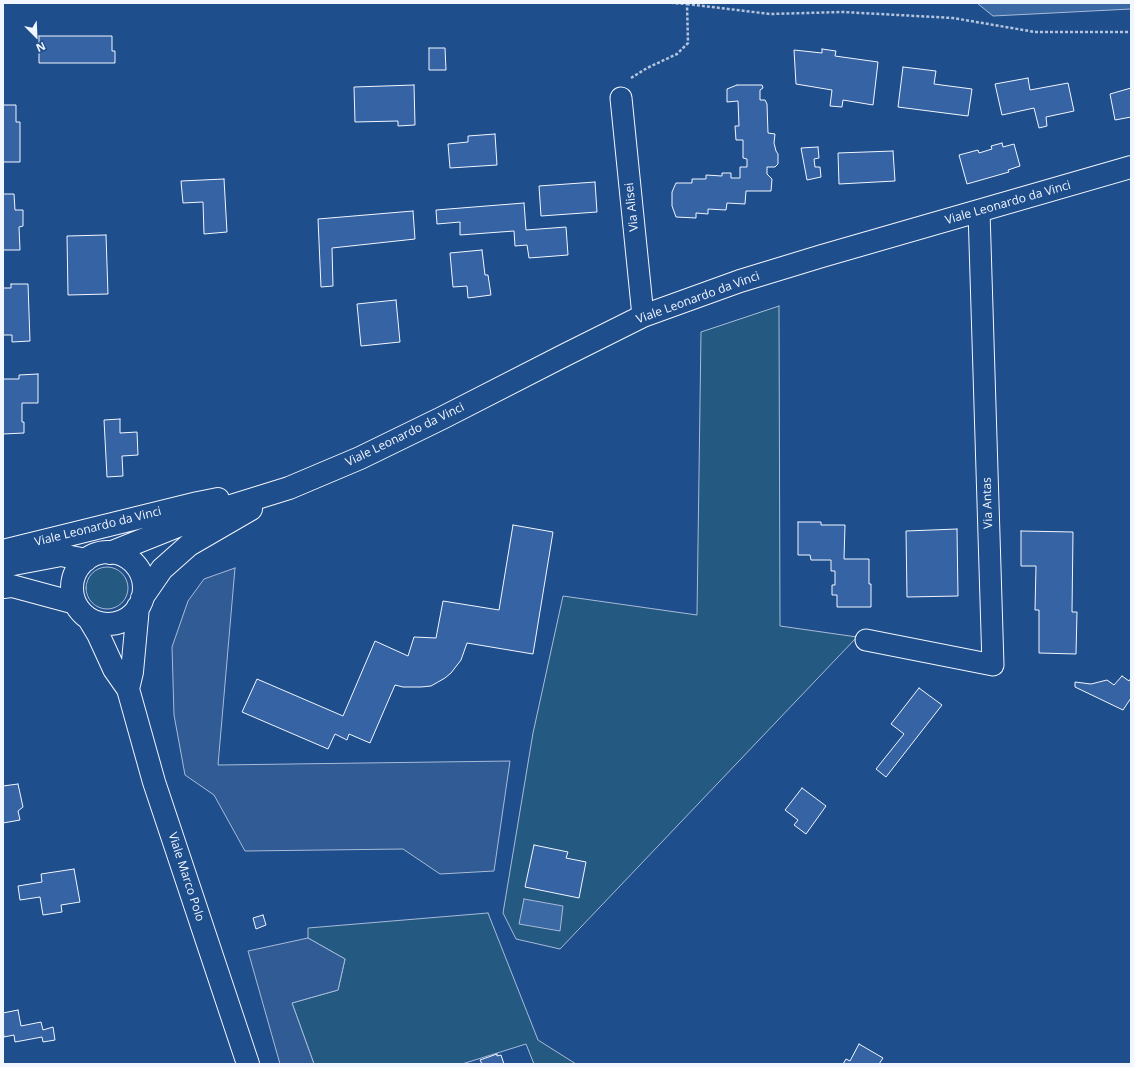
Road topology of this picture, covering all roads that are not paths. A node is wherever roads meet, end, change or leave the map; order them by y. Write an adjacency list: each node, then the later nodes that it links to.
1 (621, 98): 4 (street, Via Alisei)
2 (1131, 167): 3 (main road, Viale Leonardo da Vinci)
3 (979, 211): 4 (main road, Viale Leonardo da Vinci); 13 (street, Via Antas)
4 (643, 316): 5 (main road, Viale Leonardo da Vinci)
5 (289, 488): 6 (main road, Viale Leonardo da Vinci); 7 (main road, Viale Leonardo da Vinci); 11 (main road, Viale Leonardo da Vinci)
6 (3, 551)
7 (110, 553): 8 (main road); 11 (main road)
8 (86, 560): 9 (main road, Viale Leonardo da Vinci); 12 (main road)
9 (3, 566)
10 (3, 587): 12 (main road)
11 (140, 603): 12 (main road); 14 (main road, Viale Marco Polo)
12 (82, 611): 14 (main road, Viale Marco Polo)
13 (866, 640)
14 (128, 690): 15 (main road, Viale Marco Polo)
15 (248, 1064)

